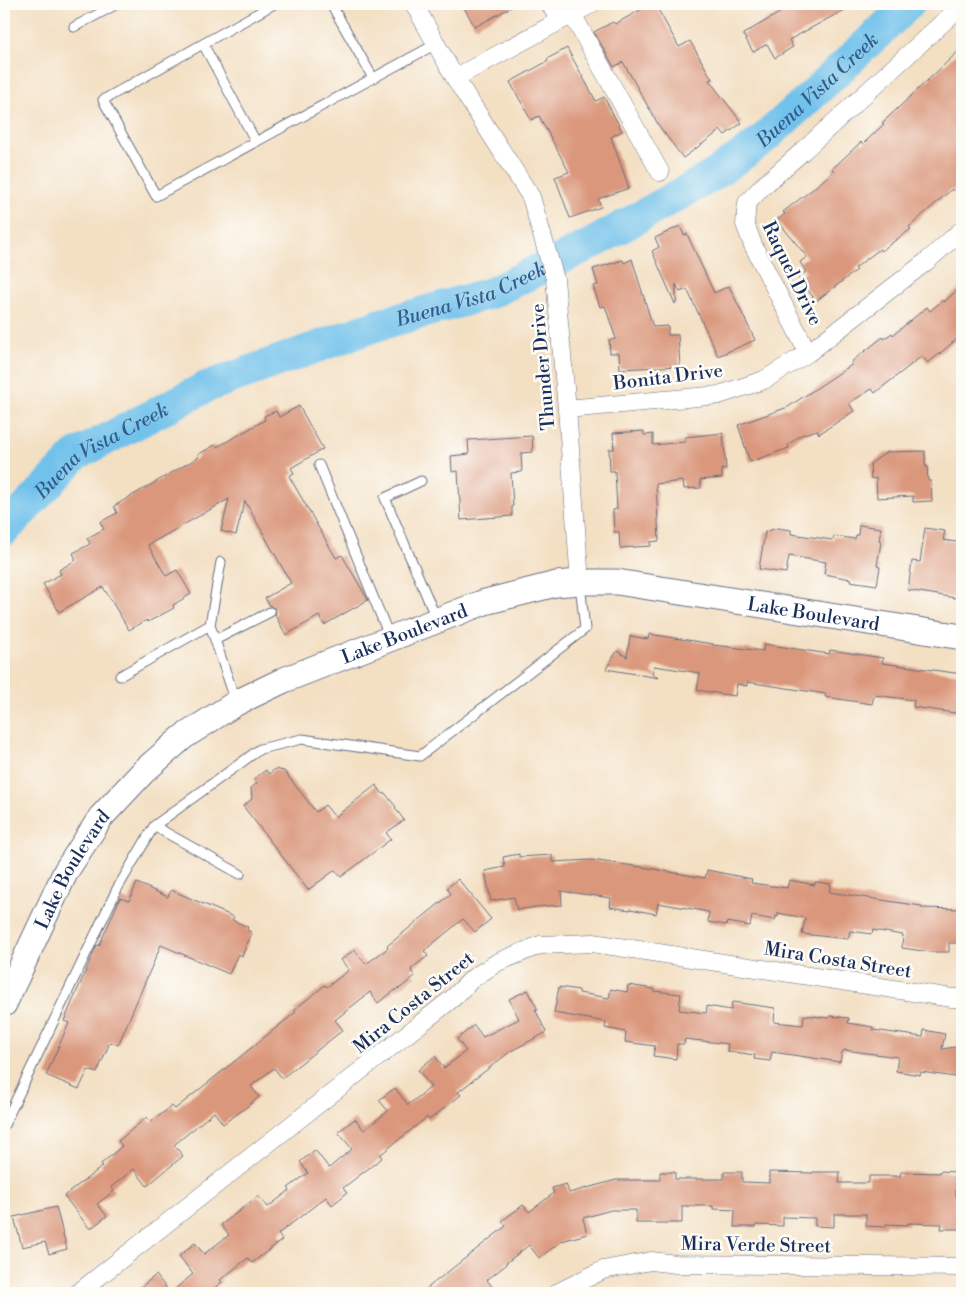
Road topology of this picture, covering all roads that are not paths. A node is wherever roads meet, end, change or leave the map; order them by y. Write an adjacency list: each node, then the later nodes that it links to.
1 (117, 4): 9 (lane)
2 (274, 4): 10 (lane)
3 (330, 4): 12 (lane)
4 (414, 4): 11 (street, Thunder Drive)
5 (550, 4): 8 (street)
6 (591, 4): 8 (street)
7 (962, 5): 17 (street, Raquel Drive)
8 (566, 17): 13 (street); 15 (street)
9 (74, 27)
10 (203, 44): 14 (lane); 14 (lane)
11 (436, 44): 12 (lane); 13 (street, Thunder Drive)
12 (373, 78): 14 (lane)
13 (456, 78): 18 (street, Thunder Drive)
14 (256, 142)
15 (660, 172)
16 (962, 230): 17 (street, Bonita Drive)
17 (808, 352): 18 (street, Bonita Drive)
18 (567, 409): 22 (street, Thunder Drive)
19 (319, 465): 27 (lane)
20 (421, 480): 24 (lane)
21 (221, 562): 25 (lane)
22 (580, 582): 24 (main road, Lake Boulevard); 26 (main road, Lake Boulevard); 31 (lane)
23 (270, 612): 28 (lane)
24 (437, 621): 27 (main road, Lake Boulevard)
25 (210, 625): 28 (lane); 29 (lane)
26 (962, 637)
27 (390, 638): 30 (main road, Lake Boulevard)
28 (215, 640): 30 (lane)
29 (120, 676)
30 (236, 702): 34 (main road, Lake Boulevard)
31 (154, 826): 32 (lane); 35 (lane)
32 (240, 874)
33 (962, 998): 37 (street, Mira Costa Street)
34 (4, 1004)
35 (4, 1126)
36 (962, 1267): 38 (street, Mira Verde Street)
37 (78, 1293)
38 (557, 1293)

